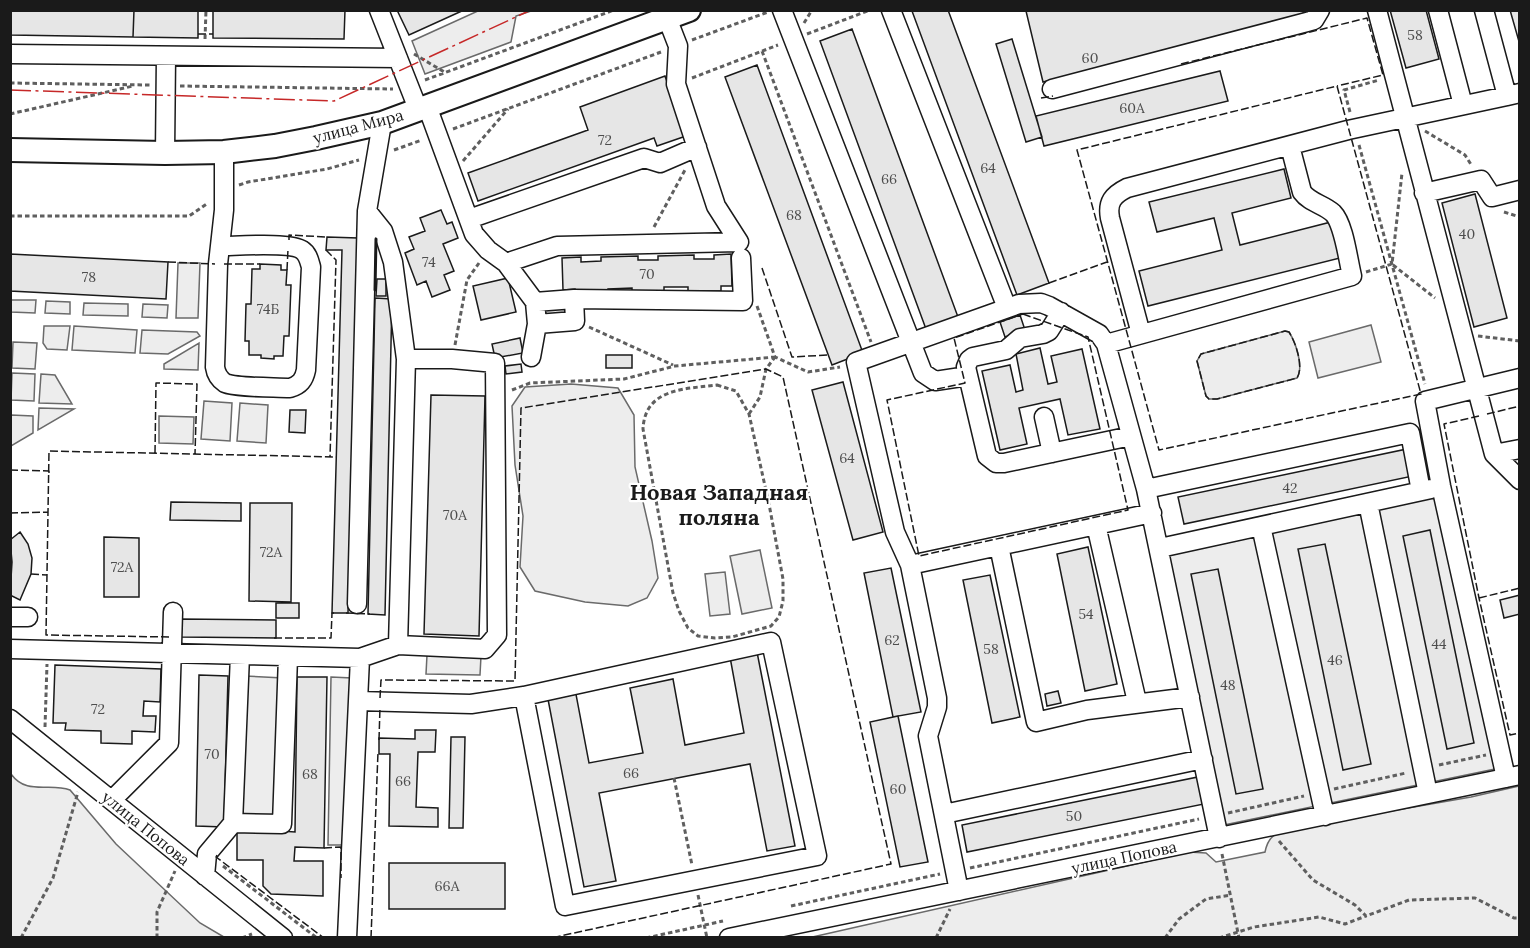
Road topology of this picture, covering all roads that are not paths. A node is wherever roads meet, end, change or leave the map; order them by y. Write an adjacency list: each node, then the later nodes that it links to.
1 (379, 10): 10 (street)
2 (689, 10): 9 (main road, улица Мира)
3 (782, 10): 37 (street)
4 (891, 10): 33 (street)
5 (1320, 10): 13 (street)
6 (1377, 10): 17 (street)
7 (1438, 10): 15 (street)
8 (1484, 10): 14 (street)
9 (666, 14): 16 (main road, улица Мира); 20 (street)
10 (395, 50): 12 (street); 16 (street)
11 (10, 54): 12 (street)
12 (165, 56): 23 (street)
13 (1052, 89)
14 (1513, 94): 15 (street)
15 (1463, 105): 17 (street)
16 (422, 108): 18 (main road, улица Мира); 27 (street)
17 (1404, 118): 19 (street); 25 (street)
18 (382, 123): 22 (main road, улица Мира); 26 (street)
19 (1290, 146): 36 (street); 36 (street)
20 (697, 147): 27 (street); 30 (street)
21 (10, 150): 23 (main road, улица Мира)
22 (224, 152): 23 (main road, улица Мира); 28 (street)
23 (165, 153)
24 (1520, 190): 25 (street)
25 (1424, 193): 43 (street)
26 (367, 211): 40 (street); 60 (street)
27 (469, 219): 30 (street)
28 (220, 246): 28 (street)
29 (741, 258): 31 (street)
30 (506, 263): 32 (street)
31 (574, 299): 32 (street); 35 (street)
32 (535, 302): 35 (street)
33 (1007, 308): 34 (street); 37 (street)
34 (1060, 312): 38 (street); 41 (street)
35 (537, 324): 39 (street)
36 (1141, 334): 38 (street)
37 (912, 342): 41 (street); 59 (street)
38 (1106, 344): 45 (street)
39 (531, 357)
40 (406, 359): 62 (street); 62 (street)
41 (968, 376): 47 (street)
42 (1520, 378): 43 (street)
43 (1477, 389): 48 (street); 50 (street)
44 (1044, 417): 47 (street)
45 (1131, 436): 47 (street); 51 (street)
46 (1519, 450): 48 (street)
47 (1052, 453)
48 (1494, 454): 49 (street)
49 (1520, 480)
50 (1441, 486): 52 (street); 74 (street)
51 (1146, 489): 52 (street); 54 (street)
52 (1421, 491): 53 (street)
53 (1368, 503): 56 (street); 75 (street)
54 (1152, 513): 55 (street); 58 (street)
55 (1096, 525): 57 (street); 71 (street)
56 (1262, 526): 58 (street); 78 (street)
57 (999, 546): 59 (street); 71 (street)
58 (1160, 548): 69 (street)
59 (910, 565): 77 (street)
60 (357, 604)
61 (173, 612): 64 (street)
62 (398, 645): 67 (street)
63 (10, 649): 64 (street)
64 (172, 653): 65 (street); 76 (street)
65 (240, 655): 66 (street); 79 (street)
66 (288, 657): 67 (street); 79 (street)
67 (360, 658): 70 (street)
68 (524, 696): 68 (street); 70 (street)
69 (1190, 697): 71 (street); 73 (street)
70 (358, 701): 85 (street)
71 (1137, 702)
72 (10, 718): 76 (street, улица Попова)
73 (1203, 759): 77 (street); 80 (street)
74 (1513, 776): 75 (street, улица Попова)
75 (1428, 794): 78 (street, улица Попова)
76 (112, 800): 81 (street, улица Попова)
77 (944, 814): 82 (street)
78 (1325, 816): 80 (street, улица Попова)
79 (233, 823): 81 (street)
80 (1219, 838): 82 (street, улица Попова)
81 (205, 876): 84 (street, улица Попова)
82 (958, 891): 83 (street, улица Попова)
83 (728, 929)
84 (283, 938)
85 (347, 938)

